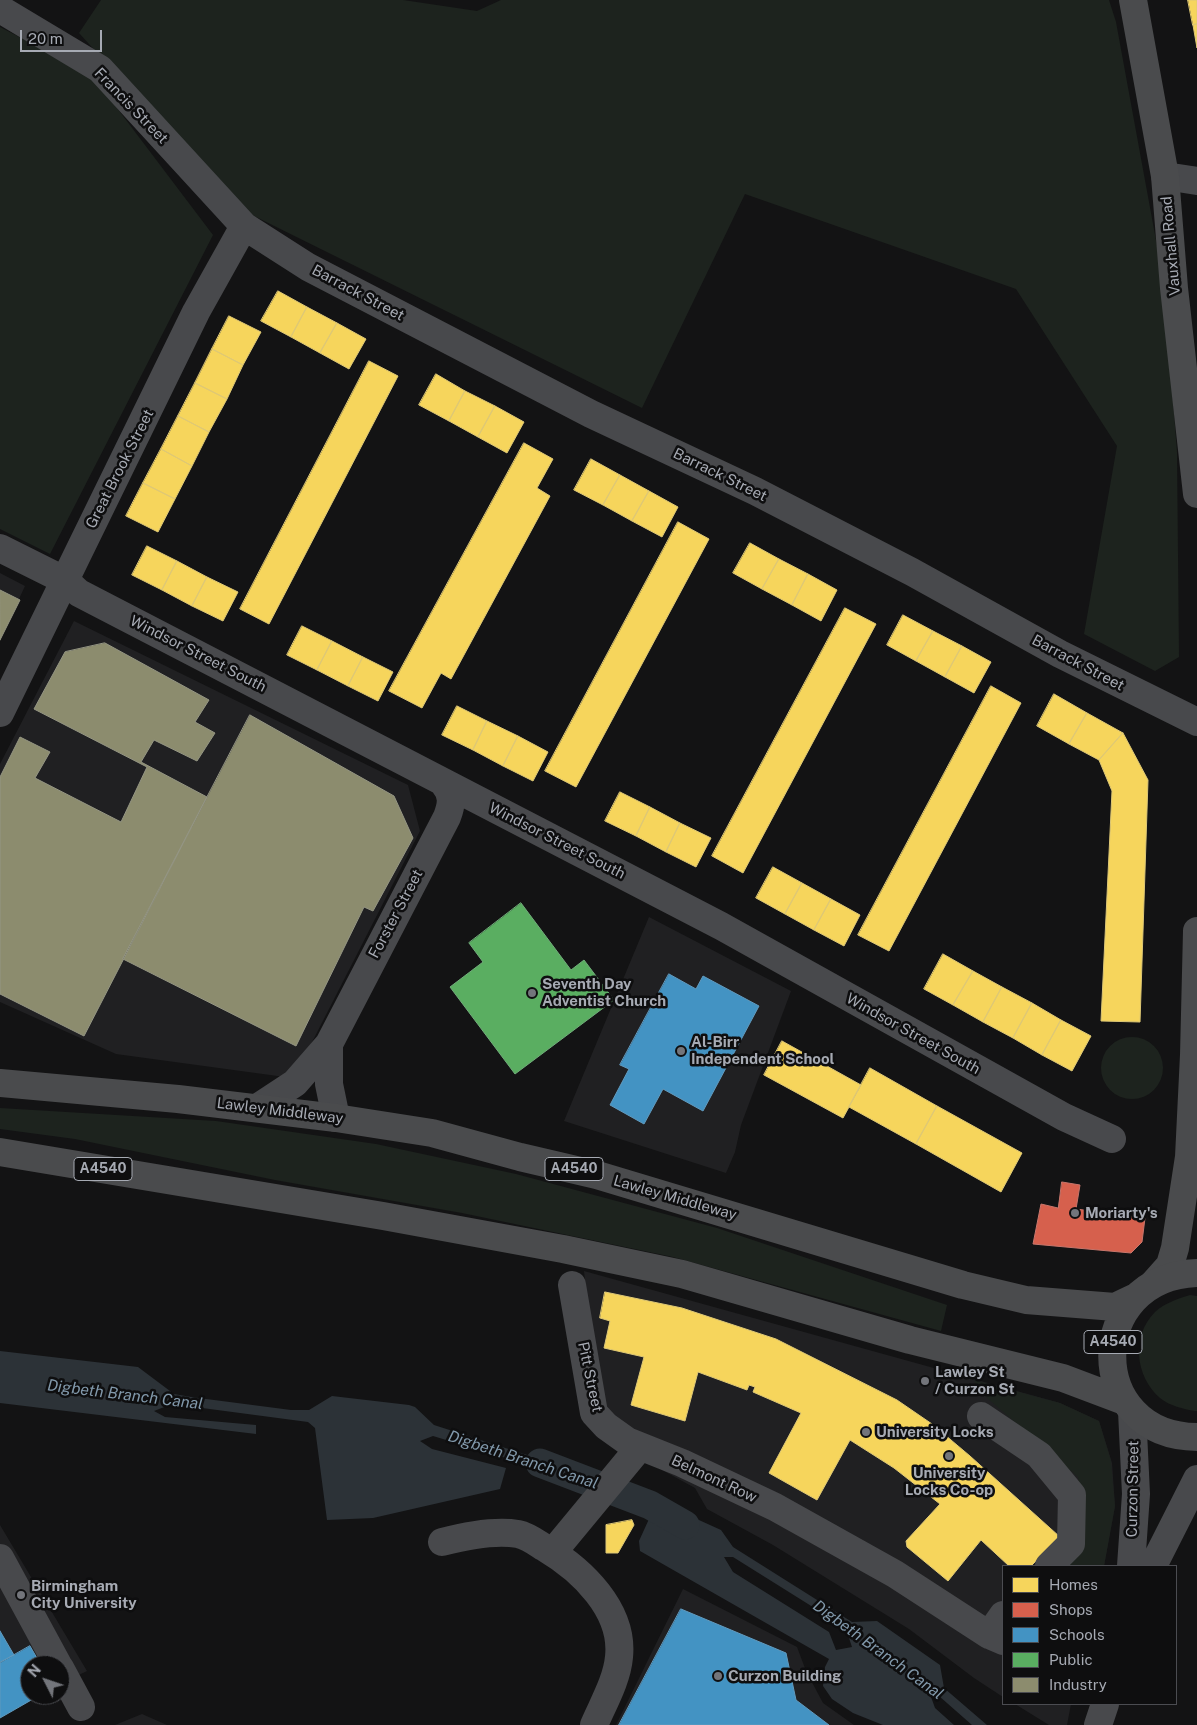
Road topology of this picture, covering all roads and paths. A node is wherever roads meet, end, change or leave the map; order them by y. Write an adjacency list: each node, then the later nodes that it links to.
1 (1133, 0): 3 (main road, Vauxhall Road)
2 (0, 9): 5 (street, Francis Street)
3 (1165, 176): 4 (street); 6 (main road, Vauxhall Road)
4 (1197, 181)
5 (244, 226): 9 (street, Great Brook Street); 11 (street, Barrack Street)
6 (1196, 456): 7 (main road, Vauxhall Road)
7 (1197, 494)
8 (0, 548): 9 (street, Windsor Street South)
9 (66, 581): 10 (street, Great Brook Street); 12 (street, Windsor Street South)
10 (0, 713)
11 (1197, 722)
12 (444, 784): 14 (street, Forster Street); 19 (street, Windsor Street South)
13 (1197, 931): 15 (main road)
14 (329, 1044): 17 (street, Forster Street); 18 (street, Forster Street)
15 (1196, 1056): 21 (main road)
16 (0, 1083): 17 (main road, Lawley Middleway / A4540)
17 (257, 1108): 18 (main road, Lawley Middleway / A4540)
18 (336, 1118): 24 (main road, Lawley Middleway / A4540)
19 (1112, 1139)
20 (0, 1152): 25 (main road, A4540)
21 (1193, 1168): 24 (main road)
22 (1197, 1273): 24 (main road, A4540)
23 (572, 1285): 28 (street, Pitt Street)
24 (1144, 1290): 25 (main road, A4540)
25 (1128, 1406): 27 (main road, A4540); 34 (street, Curzon Street)
26 (981, 1416): 33 (street)
27 (1197, 1437)
28 (639, 1448): 31 (street); 36 (street, Belmont Row)
29 (1197, 1479): 35 (street)
30 (442, 1542): 31 (street)
31 (553, 1552): 41 (street)
32 (0, 1558): 37 (street)
33 (1050, 1565)
34 (1131, 1565)
35 (1154, 1565)
36 (998, 1630)
37 (53, 1655)
38 (70, 1686): 40 (street)
39 (1104, 1705): 42 (street)
40 (81, 1707)
41 (594, 1725)
42 (1098, 1725)

